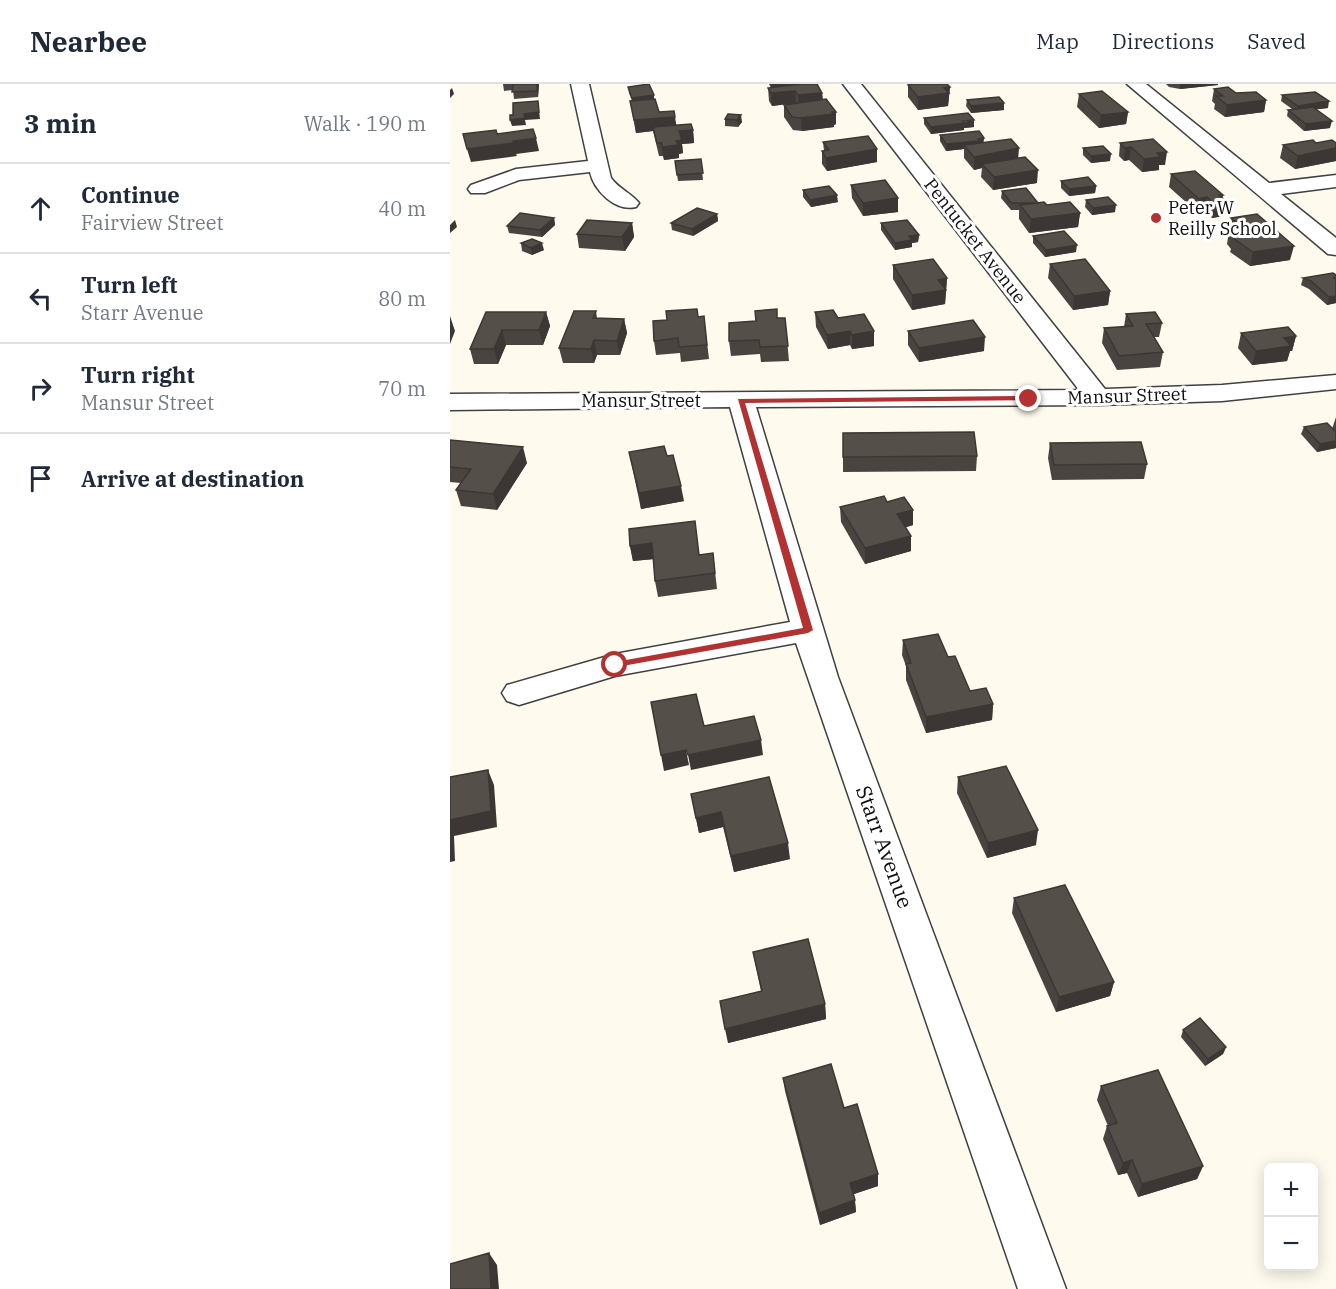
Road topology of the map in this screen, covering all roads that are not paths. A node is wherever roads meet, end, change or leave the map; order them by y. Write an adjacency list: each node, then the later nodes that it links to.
1 (580, 84): 4 (street)
2 (852, 84): 11 (street, Pentucket Avenue)
3 (1136, 84): 7 (street)
4 (599, 165): 6 (street); 8 (street)
5 (1336, 181): 7 (street)
6 (478, 189)
7 (1264, 190): 9 (street)
8 (629, 204)
9 (1336, 249)
10 (1336, 382): 11 (street, Mansur Street)
11 (1098, 398): 12 (street, Mansur Street)
12 (741, 400): 13 (street, Mansur Street); 14 (street, Starr Avenue)
13 (450, 402)
14 (808, 630): 15 (street); 16 (street, Starr Avenue)
15 (519, 693)
16 (1042, 1289)

